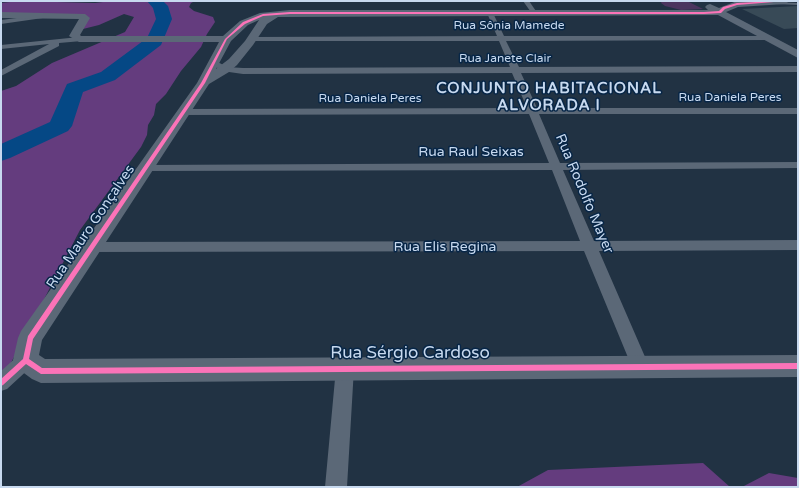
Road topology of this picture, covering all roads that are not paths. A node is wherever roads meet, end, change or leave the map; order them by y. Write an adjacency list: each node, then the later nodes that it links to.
1 (526, 1): 9 (street)
2 (699, 1): 8 (street)
3 (710, 1): 8 (street)
4 (785, 1): 6 (street)
5 (751, 2): 6 (street); 8 (street)
6 (772, 3): 7 (lane)
7 (798, 4)
8 (722, 10): 12 (street); 17 (street); 22 (street)
9 (534, 12): 11 (street); 12 (street); 12 (street)
10 (290, 13): 11 (street); 19 (street); 20 (street)
11 (490, 13): 16 (street, Rua Rodolfo Mayer)
12 (704, 13)
13 (1, 15): 14 (street)
14 (52, 16): 15 (street); 18 (street)
15 (1, 22)
16 (502, 38): 17 (street, Rua Sônia Mamede); 20 (street, Rua Sônia Mamede); 28 (street, Rua Rodolfo Mayer)
17 (766, 38): 24 (street)
18 (79, 39): 19 (street); 21 (street)
19 (227, 39): 20 (street); 25 (street, Rua Mauro Gonçalves)
20 (252, 39): 26 (street)
21 (64, 40): 23 (street); 29 (street)
22 (798, 46)
23 (1, 47)
24 (798, 55)
25 (214, 63): 26 (street, Rua Janete Clair); 30 (street, Rua Mauro Gonçalves)
26 (225, 69): 28 (street, Rua Janete Clair); 30 (street)
27 (798, 69): 28 (street, Rua Janete Clair)
28 (516, 71): 33 (street, Rua Rodolfo Mayer)
29 (1, 73)
30 (202, 83): 32 (street, Rua Mauro Gonçalves)
31 (798, 111): 33 (street, Rua Daniela Peres)
32 (183, 112): 33 (street, Rua Daniela Peres); 36 (street, Rua Mauro Gonçalves)
33 (534, 112): 35 (street, Rua Rodolfo Mayer)
34 (798, 165): 35 (street, Rua Raul Seixas)
35 (556, 167): 36 (street, Rua Raul Seixas); 39 (street, Rua Rodolfo Mayer)
36 (145, 168): 38 (street, Rua Mauro Gonçalves)
37 (798, 245): 39 (street, Rua Elis Regina)
38 (92, 247): 39 (street, Rua Elis Regina); 40 (street, Rua Mauro Gonçalves)
39 (590, 247): 41 (street, Rua Rodolfo Mayer)
40 (26, 360): 43 (street, Rua Sérgio Cardoso); 44 (street)
41 (640, 366): 42 (street, Rua Sérgio Cardoso); 43 (street, Rua Sérgio Cardoso)
42 (798, 366)
43 (345, 368): 45 (street)
44 (1, 383)
45 (336, 487)

